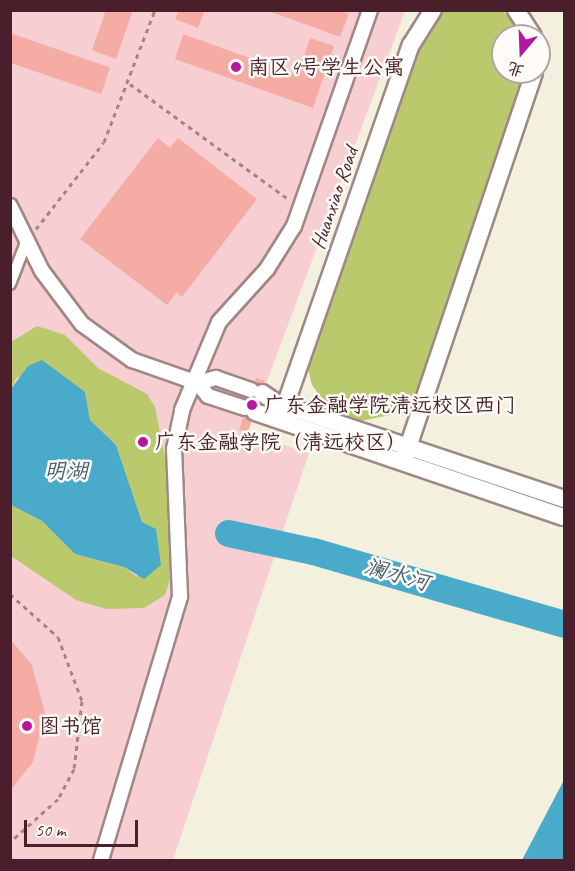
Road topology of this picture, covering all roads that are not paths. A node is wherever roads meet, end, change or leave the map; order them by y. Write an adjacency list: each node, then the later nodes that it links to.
1 (370, 10): 9 (street)
2 (433, 10): 12 (street, Huanxiao Road)
3 (516, 10): 4 (street)
4 (525, 24)
5 (530, 84): 13 (street)
6 (10, 206): 7 (street)
7 (27, 240): 8 (street); 9 (street)
8 (10, 284)
9 (198, 383): 10 (street); 11 (street); 16 (street)
10 (257, 391): 12 (street)
11 (250, 410): 12 (street)
12 (286, 413): 13 (street)
13 (406, 455): 14 (street); 15 (street)
14 (564, 499)
15 (564, 518)
16 (100, 861)

